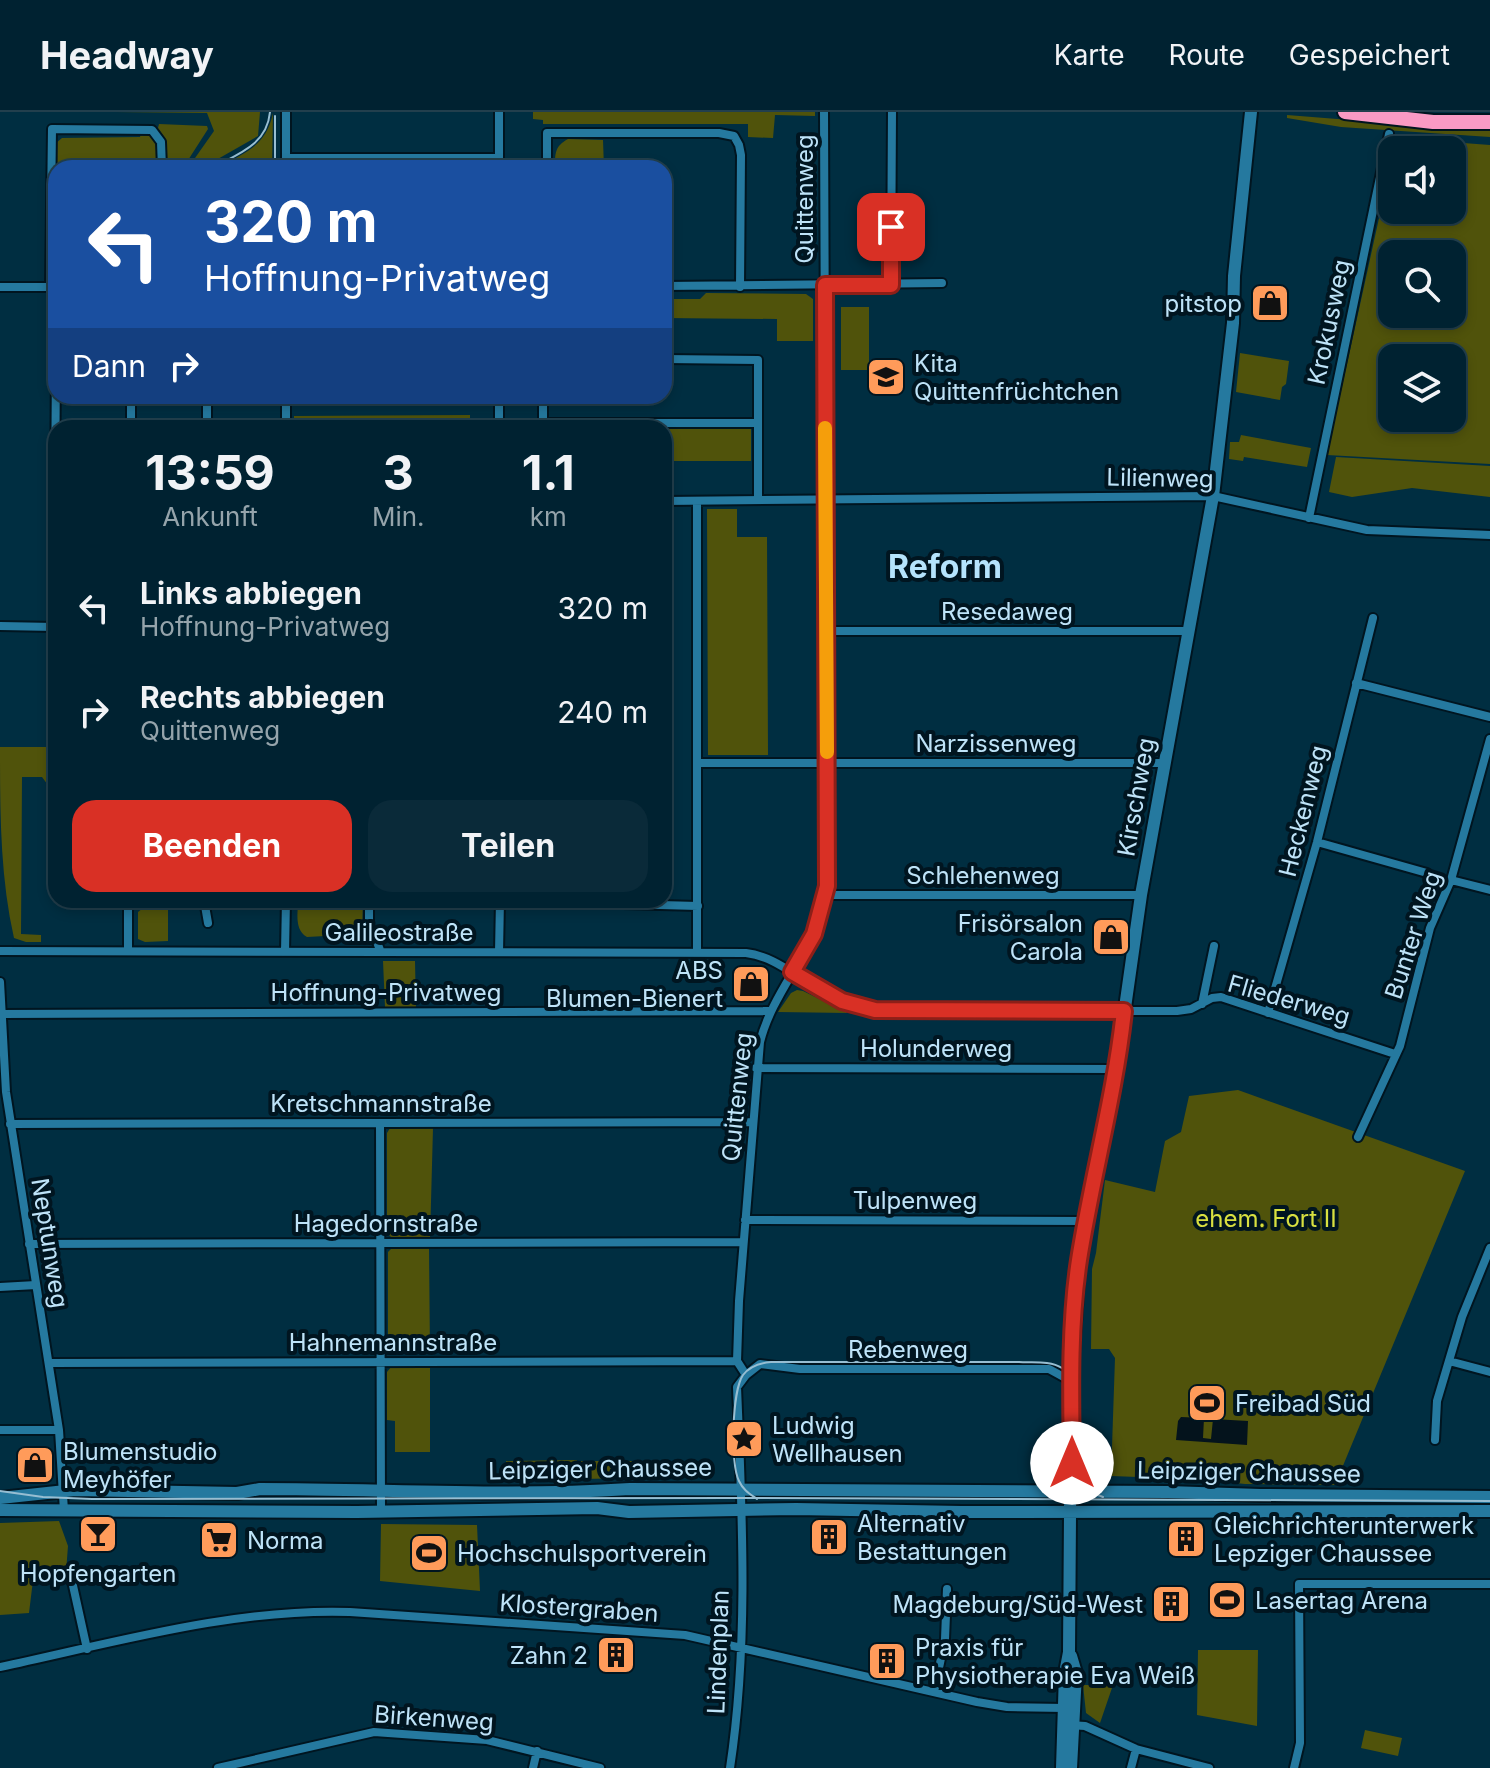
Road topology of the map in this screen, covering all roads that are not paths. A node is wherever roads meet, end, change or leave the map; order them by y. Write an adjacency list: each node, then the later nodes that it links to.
1 (286, 112): 14 (street)
2 (499, 112): 11 (street)
3 (824, 112): 18 (street, Quittenweg)
4 (892, 112): 19 (street)
5 (1251, 112): 27 (main road, Kirschweg)
6 (1345, 112): 9 (highway)
7 (1490, 116): 9 (highway)
8 (1490, 122): 9 (highway)
9 (1465, 123)
10 (1389, 134): 32 (street, Krokusweg)
11 (499, 158): 15 (street)
12 (51, 160): 13 (street)
13 (162, 160)
14 (286, 160)
15 (414, 160)
16 (547, 160): 23 (street)
17 (942, 283): 19 (street, Quittenweg)
18 (825, 285): 19 (street, Quittenweg); 23 (street); 28 (street, Quittenweg)
19 (891, 285)
20 (672, 286): 23 (street)
21 (0, 287): 22 (street)
22 (48, 287)
23 (740, 287)
24 (672, 359): 25 (street)
25 (758, 423): 26 (street); 29 (street)
26 (672, 424)
27 (1213, 496): 28 (street, Lilienweg); 32 (street, Lilienweg); 38 (main road, Kirschweg)
28 (826, 498): 29 (street, Lilienweg); 37 (street, Quittenweg)
29 (758, 500): 31 (street, Lilienweg)
30 (672, 501): 31 (street, Lilienweg)
31 (697, 501): 42 (street)
32 (1309, 518): 33 (street, Lilienweg)
33 (1490, 535)
34 (1373, 618): 39 (street, Heckenweg)
35 (0, 626): 36 (street)
36 (48, 627)
37 (826, 631): 38 (street, Resedaweg); 43 (street, Quittenweg)
38 (1189, 631): 44 (main road, Kirschweg)
39 (1356, 683): 40 (street); 45 (street, Heckenweg)
40 (1490, 717)
41 (1490, 739): 47 (street, Bunter Weg)
42 (699, 763): 43 (street, Narzissenweg); 52 (street)
43 (827, 763): 44 (street, Narzissenweg); 49 (street, Quittenweg)
44 (1165, 763): 50 (main road, Kirschweg)
45 (1317, 842): 46 (street); 71 (street, Heckenweg)
46 (1427, 873)
47 (1451, 880): 48 (street); 73 (street, Bunter Weg)
48 (1490, 890)
49 (826, 895): 50 (street, Schlehenweg); 66 (street, Quittenweg)
50 (1141, 895): 70 (main road, Kirschweg)
51 (672, 905): 52 (street)
52 (698, 906): 65 (street)
53 (128, 908): 62 (street)
54 (205, 908): 58 (street)
55 (286, 908): 63 (street)
56 (369, 908): 60 (street)
57 (500, 908): 64 (street)
58 (208, 923)
59 (1214, 946): 68 (street)
60 (380, 950): 63 (street, Galileostraße); 64 (street, Galileostraße)
61 (0, 951): 62 (street, Galileostraße)
62 (128, 951): 63 (street, Galileostraße)
63 (285, 952)
64 (499, 952): 65 (street, Galileostraße)
65 (697, 952): 66 (street, Galileostraße)
66 (792, 972): 69 (street, Quittenweg); 70 (street)
67 (0, 982): 72 (street, Neptunweg)
68 (1202, 1004): 70 (street, Fliederweg); 71 (street, Fliederweg)
69 (770, 1011): 72 (street, Hoffnung-Privatweg); 74 (street, Quittenweg)
70 (1124, 1011): 75 (main road, Kirschweg)
71 (1268, 1013): 73 (street, Fliederweg)
72 (1, 1016): 78 (street, Neptunweg)
73 (1395, 1054): 79 (street, Bunter Weg)
74 (756, 1068): 75 (street, Holunderweg); 76 (street, Quittenweg)
75 (1115, 1069): 81 (main road, Kirschweg)
76 (753, 1122): 77 (street, Kretschmannstraße); 80 (street, Quittenweg)
77 (380, 1123): 78 (street, Kretschmannstraße); 83 (street)
78 (10, 1124): 84 (street, Neptunweg)
79 (1358, 1137)
80 (745, 1220): 81 (street, Tulpenweg); 82 (street, Quittenweg)
81 (1085, 1221): 95 (main road, Kirschweg)
82 (743, 1242): 83 (street, Hagedornstraße); 89 (street, Quittenweg)
83 (381, 1243): 84 (street, Hagedornstraße); 91 (street)
84 (29, 1244): 87 (street, Neptunweg)
85 (1490, 1248): 86 (street)
86 (1486, 1266): 90 (street)
87 (36, 1285): 88 (street); 92 (street, Neptunweg)
88 (0, 1287)
89 (737, 1361): 91 (street, Hahnemannstraße); 94 (street)
90 (1449, 1361): 93 (street); 98 (street)
91 (381, 1362): 92 (street, Hahnemannstraße); 99 (street)
92 (49, 1363): 97 (street, Neptunweg)
93 (1490, 1372)
94 (746, 1375): 95 (street, Rebenweg); 100 (street)
95 (1071, 1381): 102 (main road, Kirschweg)
96 (0, 1430): 97 (street)
97 (59, 1430): 101 (street, Neptunweg)
98 (1435, 1440)
99 (380, 1490): 100 (main road, Leipziger Chaussee); 101 (main road, Leipziger Chaussee); 107 (street)
100 (740, 1490): 102 (main road, Leipziger Chaussee); 109 (street, Lindenplan)
101 (64, 1491): 104 (main road, Leipziger Chaussee); 106 (street, Neptunweg)
102 (1072, 1491): 103 (main road, Leipziger Chaussee); 110 (main road, Kirschweg)
103 (1490, 1497)
104 (0, 1498)
105 (0, 1510): 106 (main road, Leipziger Chaussee)
106 (64, 1511): 107 (main road, Leipziger Chaussee)
107 (381, 1511): 109 (main road, Leipziger Chaussee)
108 (1490, 1511): 110 (main road, Leipziger Chaussee)
109 (741, 1512): 110 (main road, Leipziger Chaussee); 114 (street, Lindenplan)
110 (1071, 1512): 116 (main road, Kirschweg)
111 (70, 1572): 115 (street)
112 (1490, 1584): 131 (street)
113 (947, 1589): 118 (street)
114 (740, 1647): 115 (street, Klostergraben); 118 (street, Klostergraben); 126 (street, Lindenplan)
115 (87, 1649): 117 (street, Klostergraben)
116 (1069, 1652): 119 (main road); 120 (main road)
117 (0, 1667)
118 (934, 1692): 119 (street, Klostergraben)
119 (1065, 1708): 120 (main road)
120 (1070, 1725): 121 (street); 127 (main road); 128 (main road)
121 (1136, 1749): 129 (street); 130 (street)
122 (537, 1751): 123 (street, Birkenweg); 124 (street); 125 (street, Birkenweg)
123 (218, 1768)
124 (533, 1768)
125 (600, 1768)
126 (730, 1768)
127 (1062, 1768)
128 (1071, 1768)
129 (1131, 1768)
130 (1209, 1768)
131 (1294, 1768)

